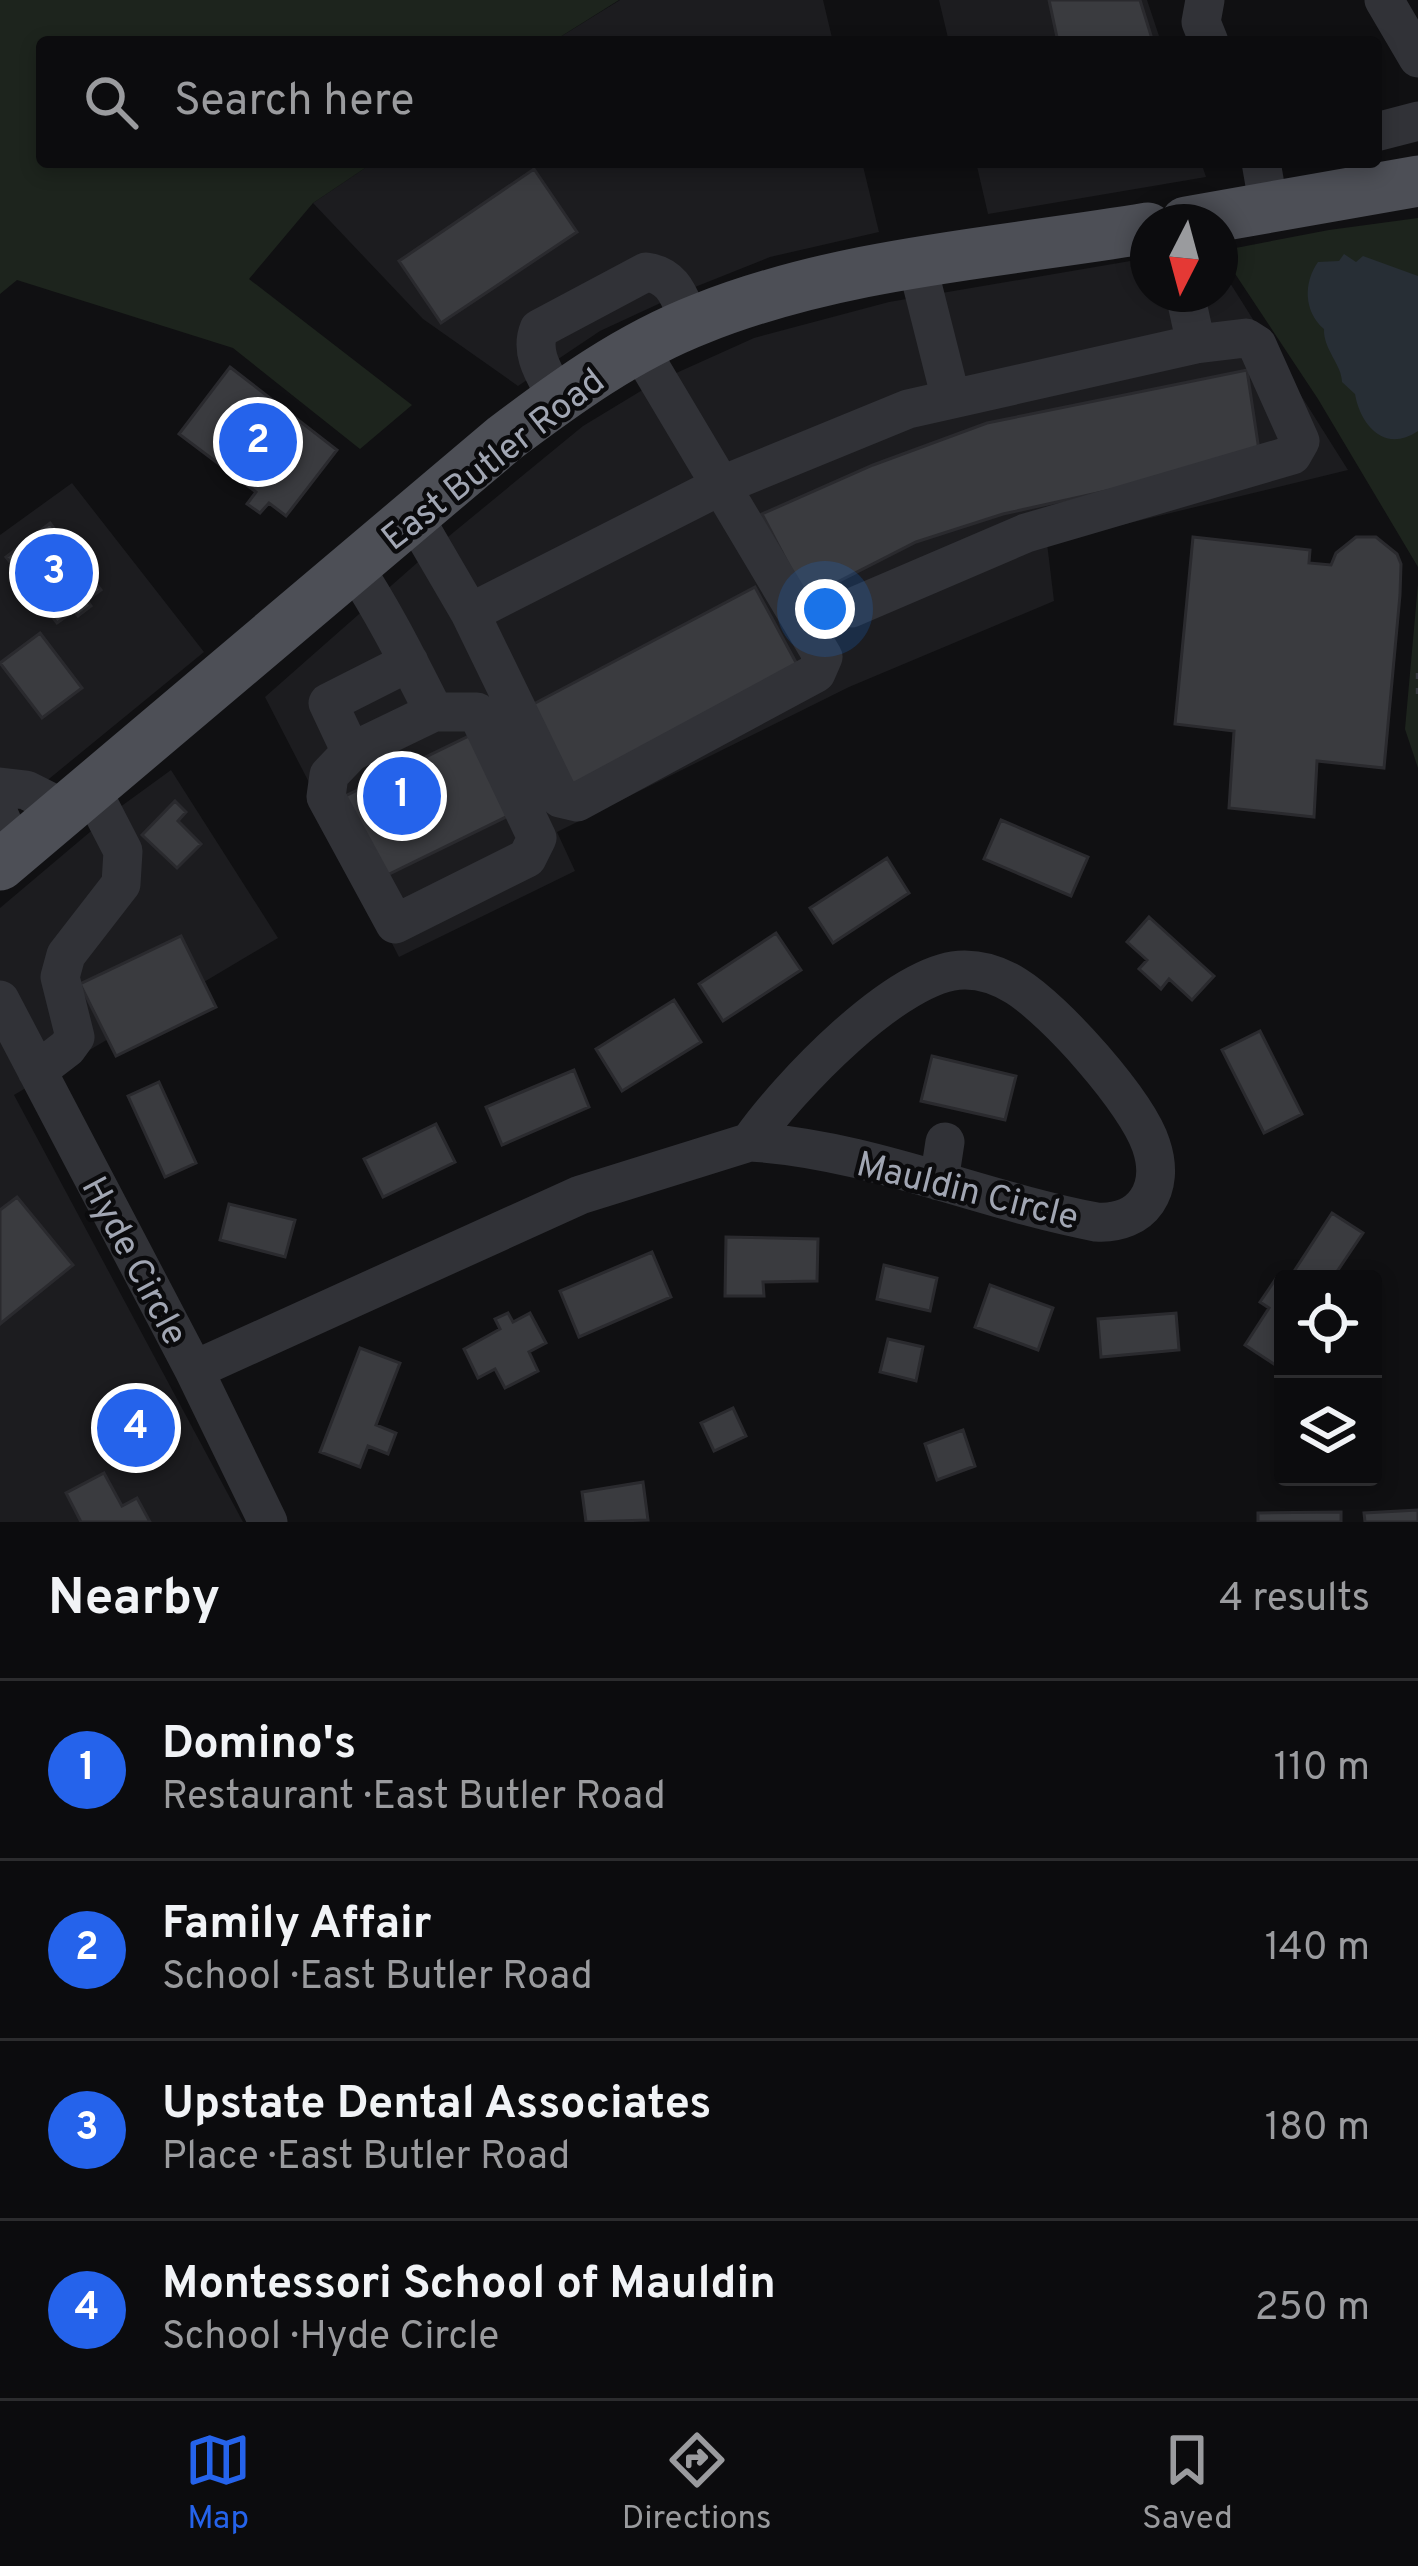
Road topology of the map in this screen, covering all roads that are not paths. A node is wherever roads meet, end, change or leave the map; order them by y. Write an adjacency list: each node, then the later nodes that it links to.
1 (1205, 0): 3 (street)
2 (1384, 0): 4 (street)
3 (1207, 36)
4 (1418, 58)
5 (1418, 122): 6 (street)
6 (1382, 131)
7 (1418, 181): 8 (main road)
8 (1265, 185): 9 (main road)
9 (1224, 204)
10 (1130, 231): 11 (main road, East Butler Road)
11 (917, 264): 13 (main road, East Butler Road); 17 (street)
12 (1189, 312): 14 (street)
13 (691, 323): 15 (main road, East Butler Road); 16 (street)
14 (1196, 344): 17 (street); 21 (street)
15 (639, 348): 16 (main road, East Butler Road); 18 (street)
16 (558, 399): 19 (main road, East Butler Road)
17 (951, 399): 18 (street)
18 (720, 486): 22 (street); 22 (street)
19 (414, 518): 20 (main road, East Butler Road); 22 (street)
20 (354, 568): 23 (street); 26 (main road, East Butler Road)
21 (851, 608)
22 (470, 613)
23 (409, 662): 24 (street); 25 (street)
24 (434, 712): 25 (street); 25 (street)
25 (351, 752)
26 (78, 800): 27 (main road, East Butler Road); 29 (street)
27 (4, 818)
28 (0, 1000): 29 (street, Hyde Circle)
29 (37, 1071): 31 (street, Hyde Circle)
30 (750, 1142): 30 (street, Mauldin Circle); 31 (street, Mauldin Circle)
31 (194, 1370): 32 (street, Hyde Circle)
32 (268, 1522)

